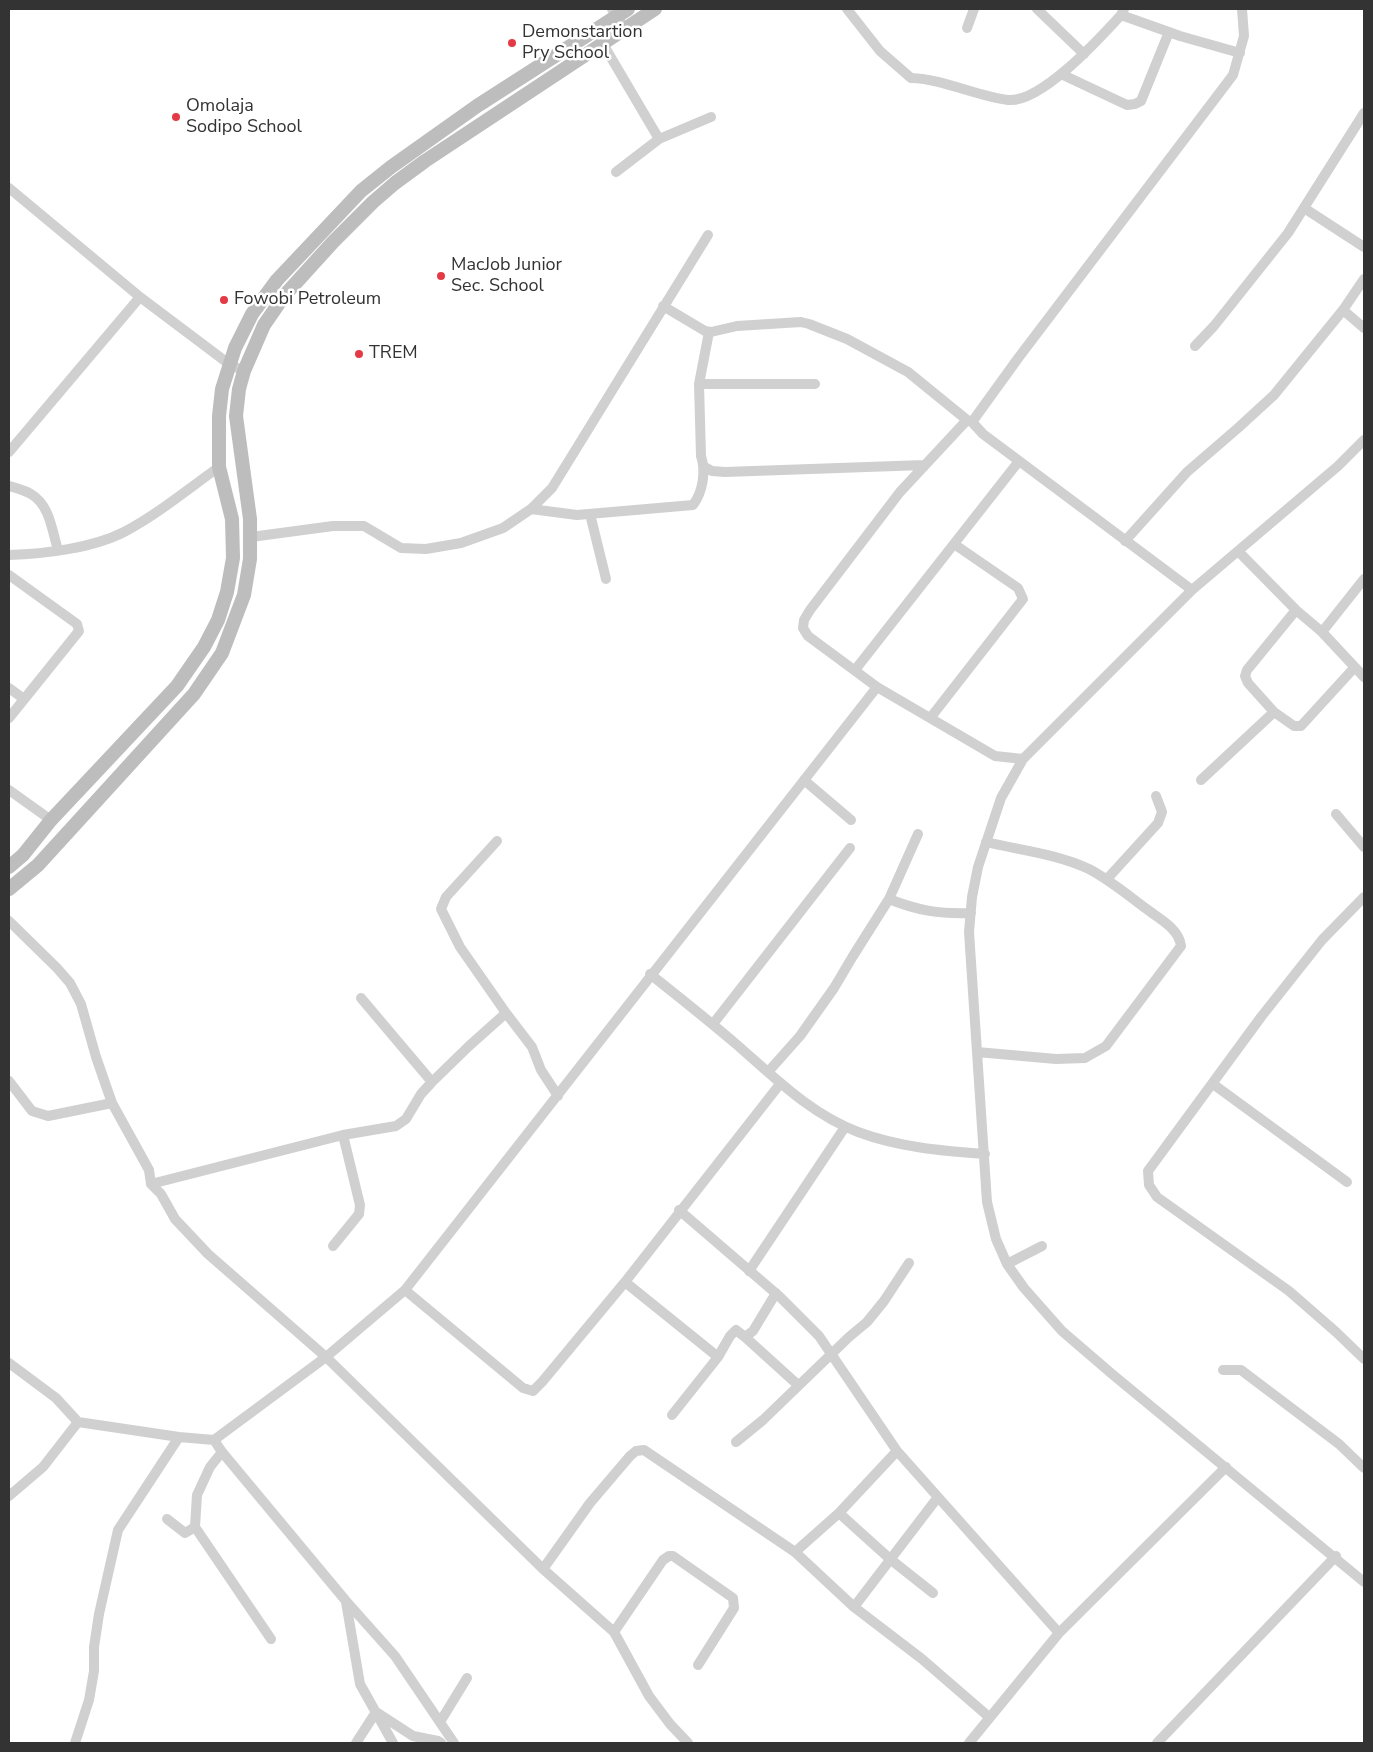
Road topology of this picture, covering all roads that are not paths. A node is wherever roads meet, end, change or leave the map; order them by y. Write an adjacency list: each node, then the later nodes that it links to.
1 (655, 9): 9 (main road)
2 (847, 9): 14 (street)
3 (974, 9): 8 (street)
4 (1037, 9): 13 (street)
5 (1242, 9): 12 (street)
6 (619, 11): 9 (street); 30 (main road)
7 (1122, 12): 10 (street); 13 (street)
8 (967, 28)
9 (625, 29): 11 (main road)
10 (1169, 32): 12 (street); 14 (street)
11 (602, 44): 17 (street); 31 (main road)
12 (1240, 53): 34 (street)
13 (1084, 54): 14 (street)
14 (1060, 74)
15 (1364, 112): 20 (street)
16 (711, 116): 17 (street)
17 (659, 139): 18 (street)
18 (616, 172)
19 (9, 188): 24 (street)
20 (1304, 208): 22 (street); 29 (street)
21 (708, 235): 25 (street)
22 (1364, 248)
23 (1364, 279): 26 (street)
24 (140, 297): 30 (street); 36 (street)
25 (663, 306): 28 (street); 42 (street)
26 (1343, 310): 27 (street); 45 (street)
27 (1364, 328)
28 (709, 332): 32 (street); 34 (street)
29 (1195, 346)
30 (228, 364): 31 (street); 39 (main road)
31 (244, 371): 44 (main road)
32 (699, 384): 33 (street); 40 (street)
33 (814, 384)
34 (969, 421): 37 (street); 38 (street)
35 (1364, 440): 48 (street)
36 (9, 452)
37 (1019, 461): 45 (street); 46 (street)
38 (924, 465): 40 (street); 57 (street)
39 (219, 467): 47 (street); 71 (main road)
40 (705, 467): 43 (street)
41 (9, 486): 47 (street)
42 (531, 509): 43 (street); 44 (street)
43 (590, 514): 51 (street)
44 (251, 537): 80 (main road)
45 (1125, 541): 53 (street)
46 (954, 544): 57 (street); 63 (street)
47 (58, 550): 49 (street)
48 (1238, 551): 53 (street); 54 (street)
49 (9, 555)
50 (9, 576): 61 (street)
51 (606, 579)
52 (1364, 579): 55 (street)
53 (1192, 590): 65 (street)
54 (1296, 610): 55 (street); 62 (street)
55 (1322, 632): 56 (street)
56 (1354, 668): 58 (street); 62 (street)
57 (855, 670): 59 (street)
58 (1364, 677)
59 (877, 687): 63 (street); 66 (street)
60 (9, 688): 61 (street)
61 (24, 699): 64 (street)
62 (1274, 712): 67 (street)
63 (931, 717): 65 (street)
64 (9, 718)
65 (1023, 759): 75 (street)
66 (804, 780): 72 (street); 85 (street)
67 (1201, 780)
68 (9, 790): 71 (street)
69 (1156, 796): 79 (street)
70 (1336, 814): 77 (street)
71 (51, 820): 78 (main road)
72 (851, 820)
73 (918, 834): 82 (street)
74 (497, 841): 87 (street)
75 (986, 842): 79 (street); 83 (street)
76 (850, 848): 88 (street)
77 (1364, 848)
78 (9, 867)
79 (1107, 879): 89 (street)
80 (9, 889)
81 (1364, 897): 94 (street)
82 (889, 899): 83 (street); 90 (street)
83 (971, 913): 89 (street)
84 (10, 924): 96 (street)
85 (650, 974): 88 (street); 95 (street)
86 (361, 998): 92 (street)
87 (506, 1013): 92 (street); 95 (street)
88 (713, 1024): 90 (street)
89 (977, 1052): 99 (street)
90 (768, 1072): 93 (street)
91 (9, 1082): 96 (street)
92 (432, 1082): 98 (street)
93 (780, 1084): 97 (street); 102 (street)
94 (1214, 1084): 100 (street); 115 (street)
95 (558, 1096): 109 (street)
96 (112, 1103): 101 (street)
97 (845, 1127): 99 (street); 107 (street)
98 (343, 1135): 101 (street); 103 (street)
99 (985, 1154): 106 (street)
100 (1347, 1182)
101 (151, 1184): 113 (street)
102 (679, 1210): 107 (street); 108 (street)
103 (333, 1246)
104 (1042, 1246): 106 (street)
105 (909, 1262): 112 (street)
106 (1007, 1264): 126 (street)
107 (749, 1272): 110 (street)
108 (625, 1282): 109 (street); 114 (street)
109 (405, 1290): 113 (street)
110 (776, 1293): 111 (street); 112 (street)
111 (745, 1337): 114 (street); 118 (street)
112 (831, 1354): 118 (street); 124 (street)
113 (326, 1357): 122 (street); 136 (street)
114 (718, 1357): 119 (street)
115 (1364, 1359)
116 (9, 1363): 120 (street)
117 (1223, 1370): 127 (street)
118 (798, 1385): 123 (street)
119 (672, 1415)
120 (78, 1422): 121 (street); 128 (street)
121 (179, 1436): 122 (street); 149 (street)
122 (214, 1440): 125 (street)
123 (736, 1442)
124 (897, 1451): 129 (street); 130 (street)
125 (222, 1452): 132 (street); 139 (street)
126 (1226, 1467): 134 (street); 142 (street)
127 (1364, 1468)
128 (9, 1496)
129 (938, 1497): 135 (street); 142 (street)
130 (839, 1513): 133 (street); 135 (street)
131 (167, 1519): 132 (street)
132 (195, 1527): 143 (street)
133 (794, 1552): 136 (street); 140 (street)
134 (1336, 1556): 137 (street); 156 (street)
135 (890, 1559): 138 (street); 140 (street)
136 (543, 1570): 141 (street)
137 (1364, 1582)
138 (933, 1593)
139 (346, 1601): 146 (street); 148 (street)
140 (854, 1607): 147 (street)
141 (614, 1632): 144 (street); 154 (street)
142 (1059, 1633): 147 (street)
143 (271, 1639)
144 (698, 1665)
145 (467, 1678): 148 (street)
146 (376, 1712): 150 (street); 151 (street); 152 (street)
147 (989, 1717): 155 (street)
148 (440, 1722): 153 (street)
149 (75, 1743)
150 (356, 1743)
151 (393, 1743)
152 (441, 1743)
153 (454, 1743)
154 (688, 1743)
155 (969, 1743)
156 (1157, 1743)

